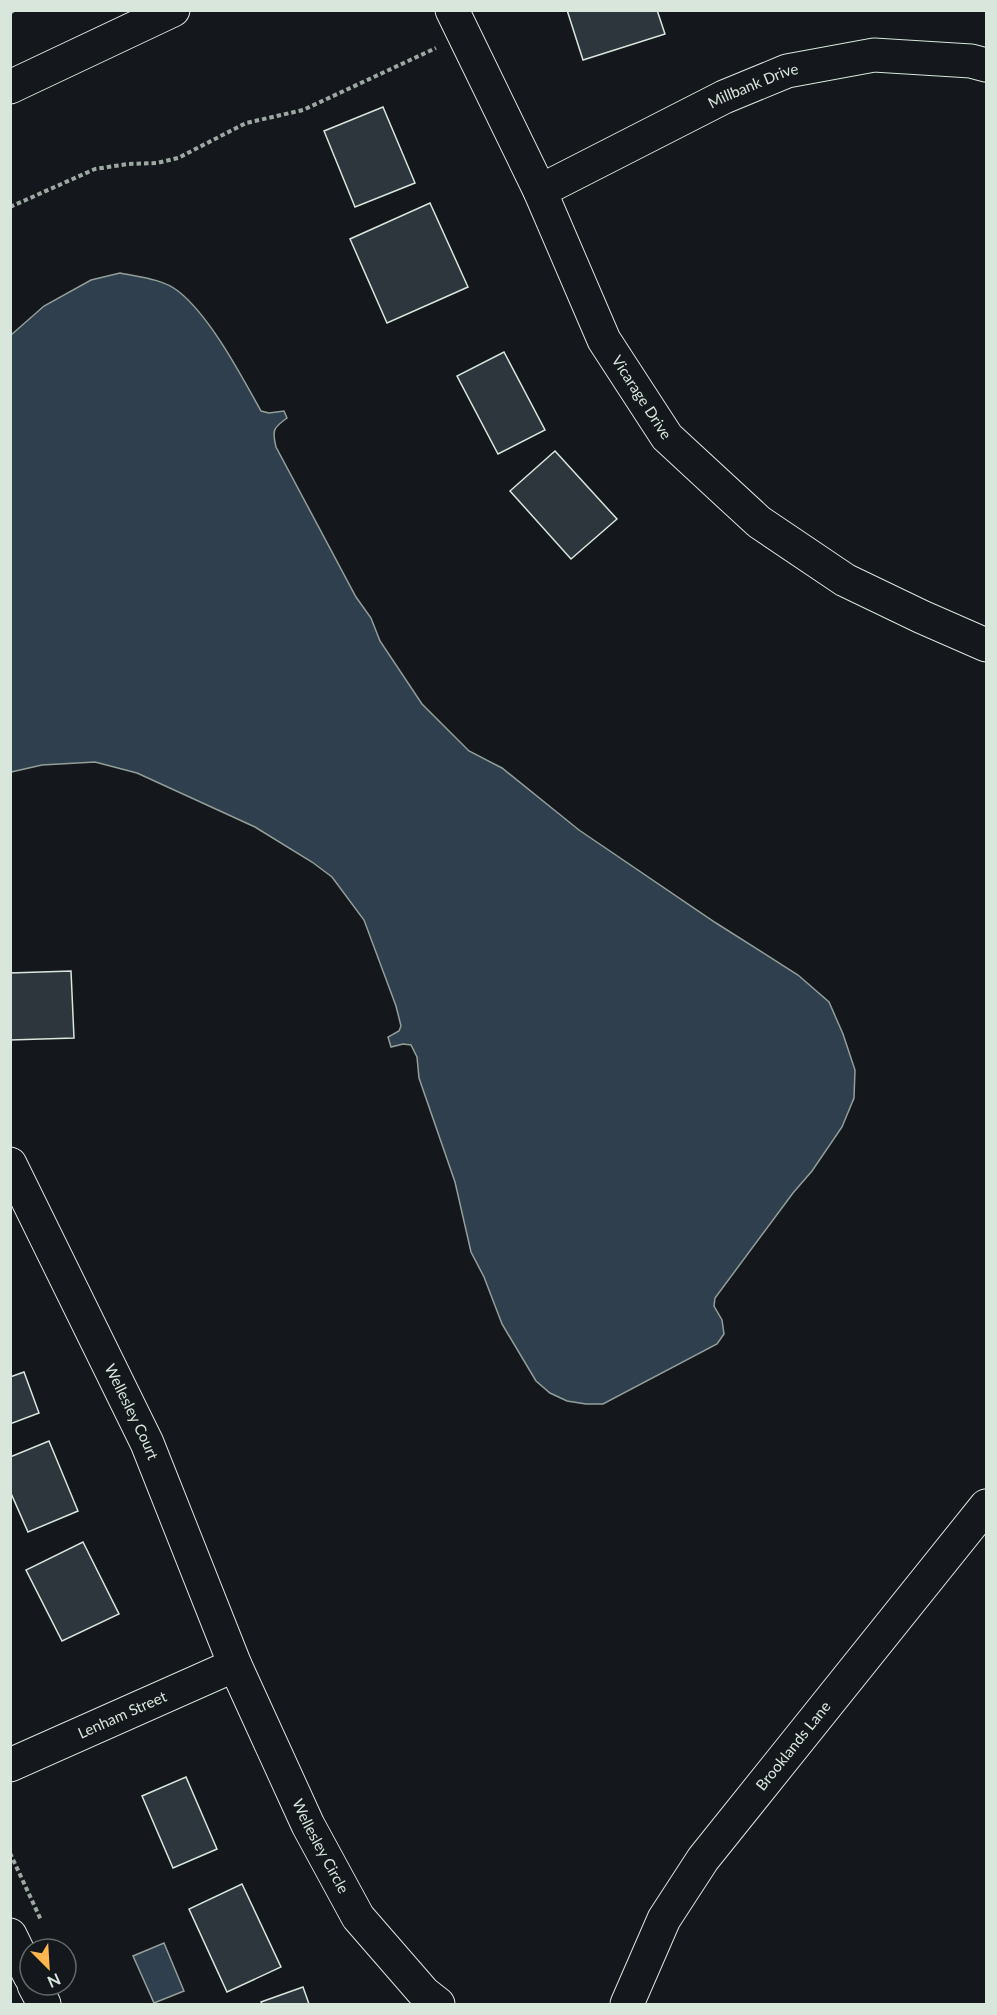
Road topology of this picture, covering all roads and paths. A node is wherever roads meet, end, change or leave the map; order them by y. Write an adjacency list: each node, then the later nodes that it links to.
1 (173, 10): 5 (street)
2 (452, 10): 6 (street, Vicarage Drive)
3 (440, 46): 7 (path)
4 (987, 65): 6 (street, Millbank Drive)
5 (10, 87)
6 (540, 191): 8 (street, Vicarage Drive)
7 (10, 207)
8 (987, 645)
9 (10, 1164): 11 (street, Wellesley Court)
10 (987, 1506): 18 (street, Brooklands Lane)
11 (235, 1665): 12 (street, Lenham Street); 17 (street, Wellesley Circle)
12 (10, 1765)
13 (10, 1853): 14 (path)
14 (45, 1928)
15 (10, 1935): 16 (street)
16 (18, 1951)
17 (438, 2004)
18 (627, 2004)

